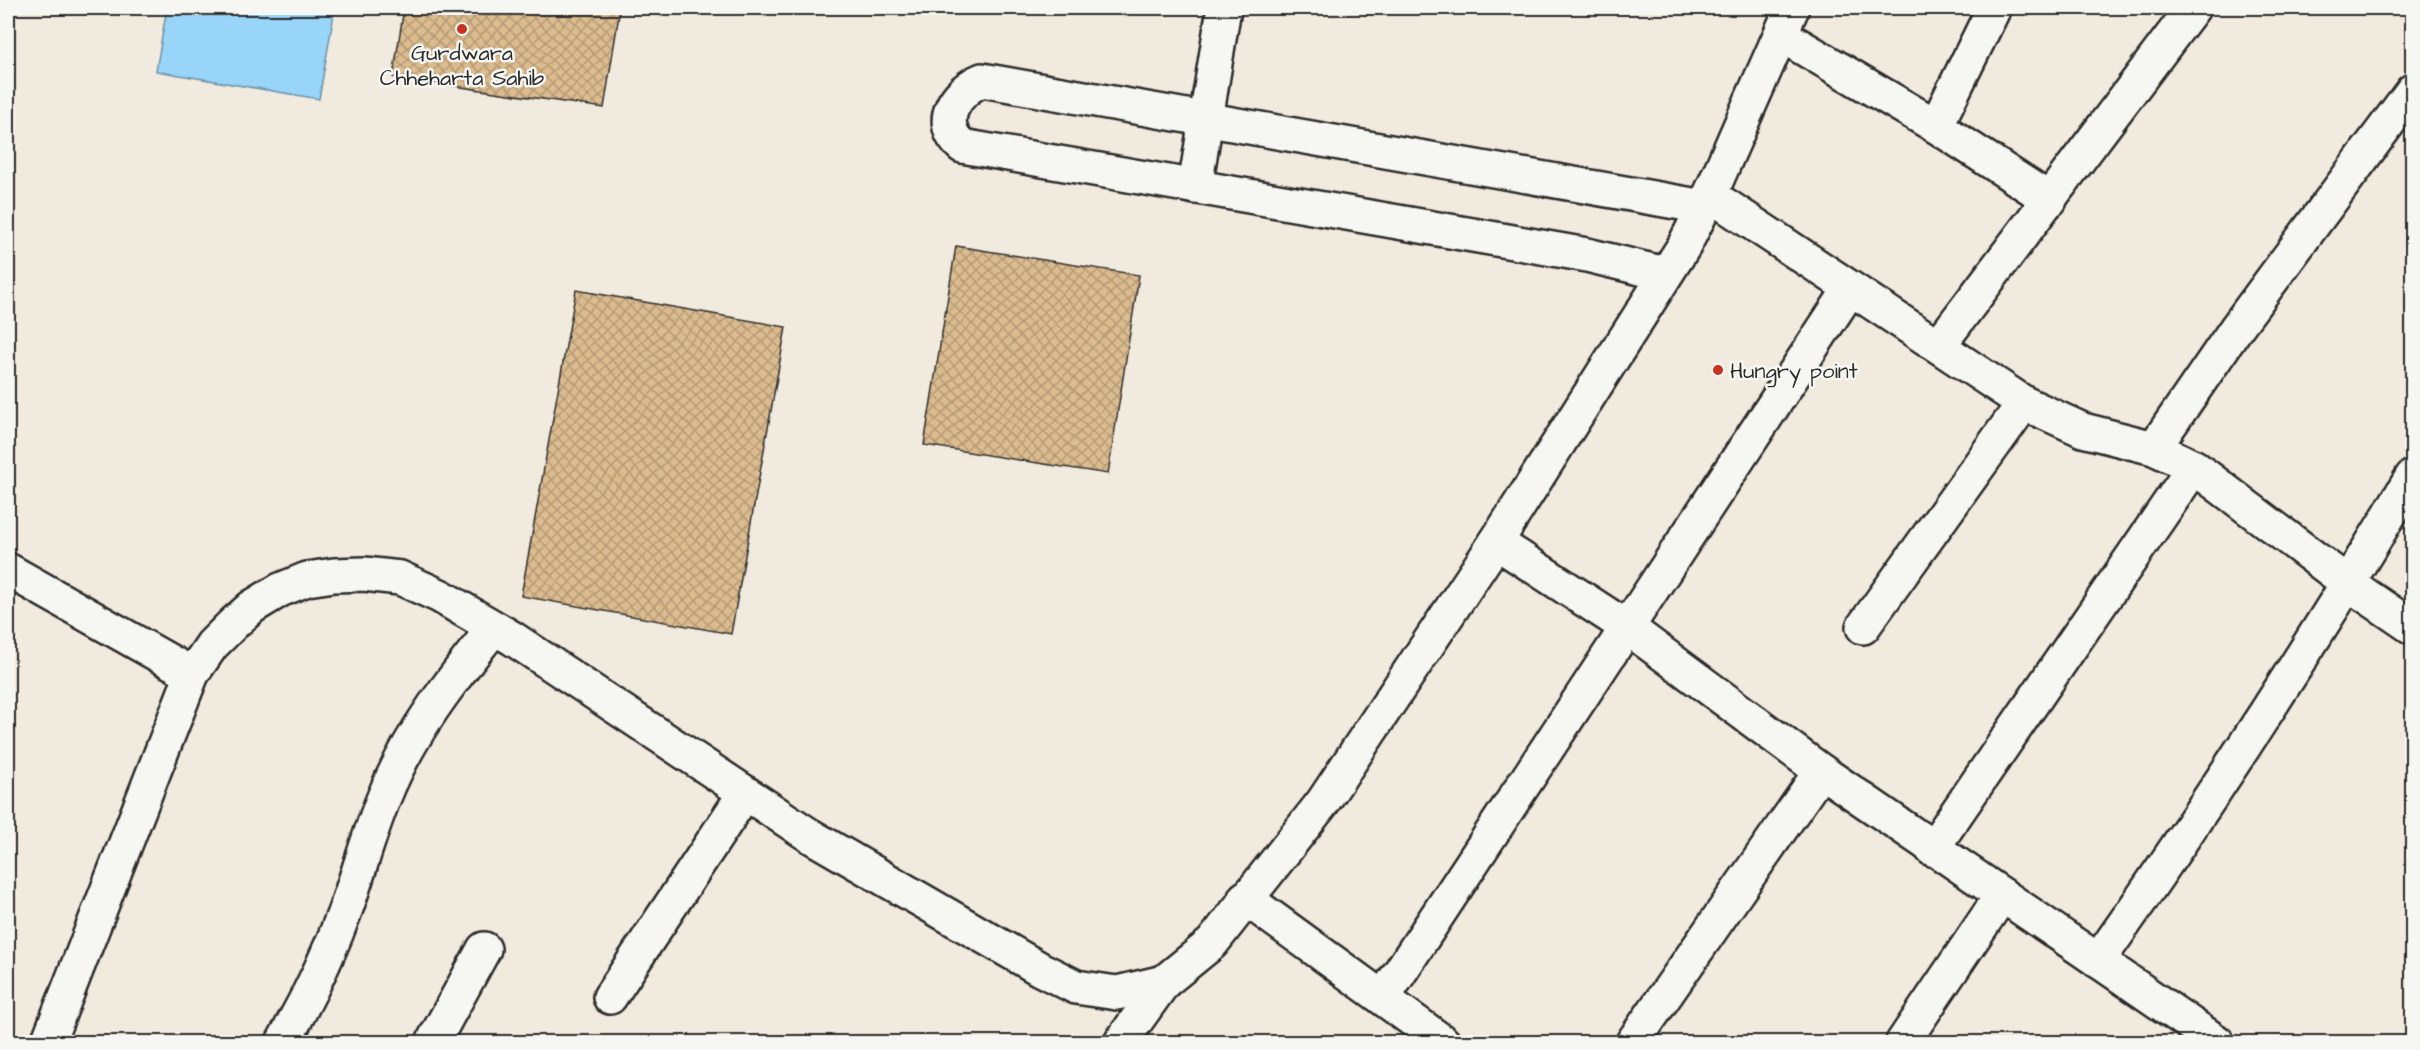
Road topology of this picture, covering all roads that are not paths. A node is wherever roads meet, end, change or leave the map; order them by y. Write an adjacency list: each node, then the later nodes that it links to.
1 (1224, 8): 6 (street)
2 (1994, 8): 7 (street)
3 (2193, 8): 9 (street)
4 (1786, 21): 7 (street); 10 (street)
5 (2412, 91): 15 (street)
6 (1207, 119): 8 (street); 8 (street); 10 (street)
7 (1936, 126): 9 (street)
8 (1195, 187): 11 (street)
9 (2050, 200): 13 (street)
10 (1707, 201): 11 (street); 12 (street)
11 (1665, 274): 18 (street)
12 (1850, 289): 13 (street); 24 (street)
13 (1939, 345): 14 (street)
14 (2024, 403): 15 (street); 21 (street)
15 (2154, 448): 16 (street)
16 (2194, 467): 20 (street); 28 (street)
17 (2412, 477): 20 (street)
18 (1496, 542): 24 (street); 30 (street)
19 (8, 570): 25 (street)
20 (2349, 584): 22 (street); 32 (street)
21 (1863, 627)
22 (2412, 627)
23 (494, 628): 25 (street); 27 (street); 37 (street)
24 (1628, 628): 26 (street); 35 (street)
25 (192, 674): 36 (street)
26 (1821, 771): 28 (street); 41 (street)
27 (745, 793): 33 (street); 34 (street)
28 (1932, 849): 29 (street)
29 (2002, 895): 32 (street); 42 (street)
30 (1245, 898): 33 (street); 35 (street)
31 (484, 949): 38 (street)
32 (2098, 961): 43 (street)
33 (1164, 982): 39 (street)
34 (610, 997)
35 (1383, 998): 40 (street)
36 (48, 1042)
37 (283, 1042)
38 (433, 1042)
39 (1121, 1042)
40 (1443, 1042)
41 (1633, 1042)
42 (1903, 1042)
43 (2217, 1042)

